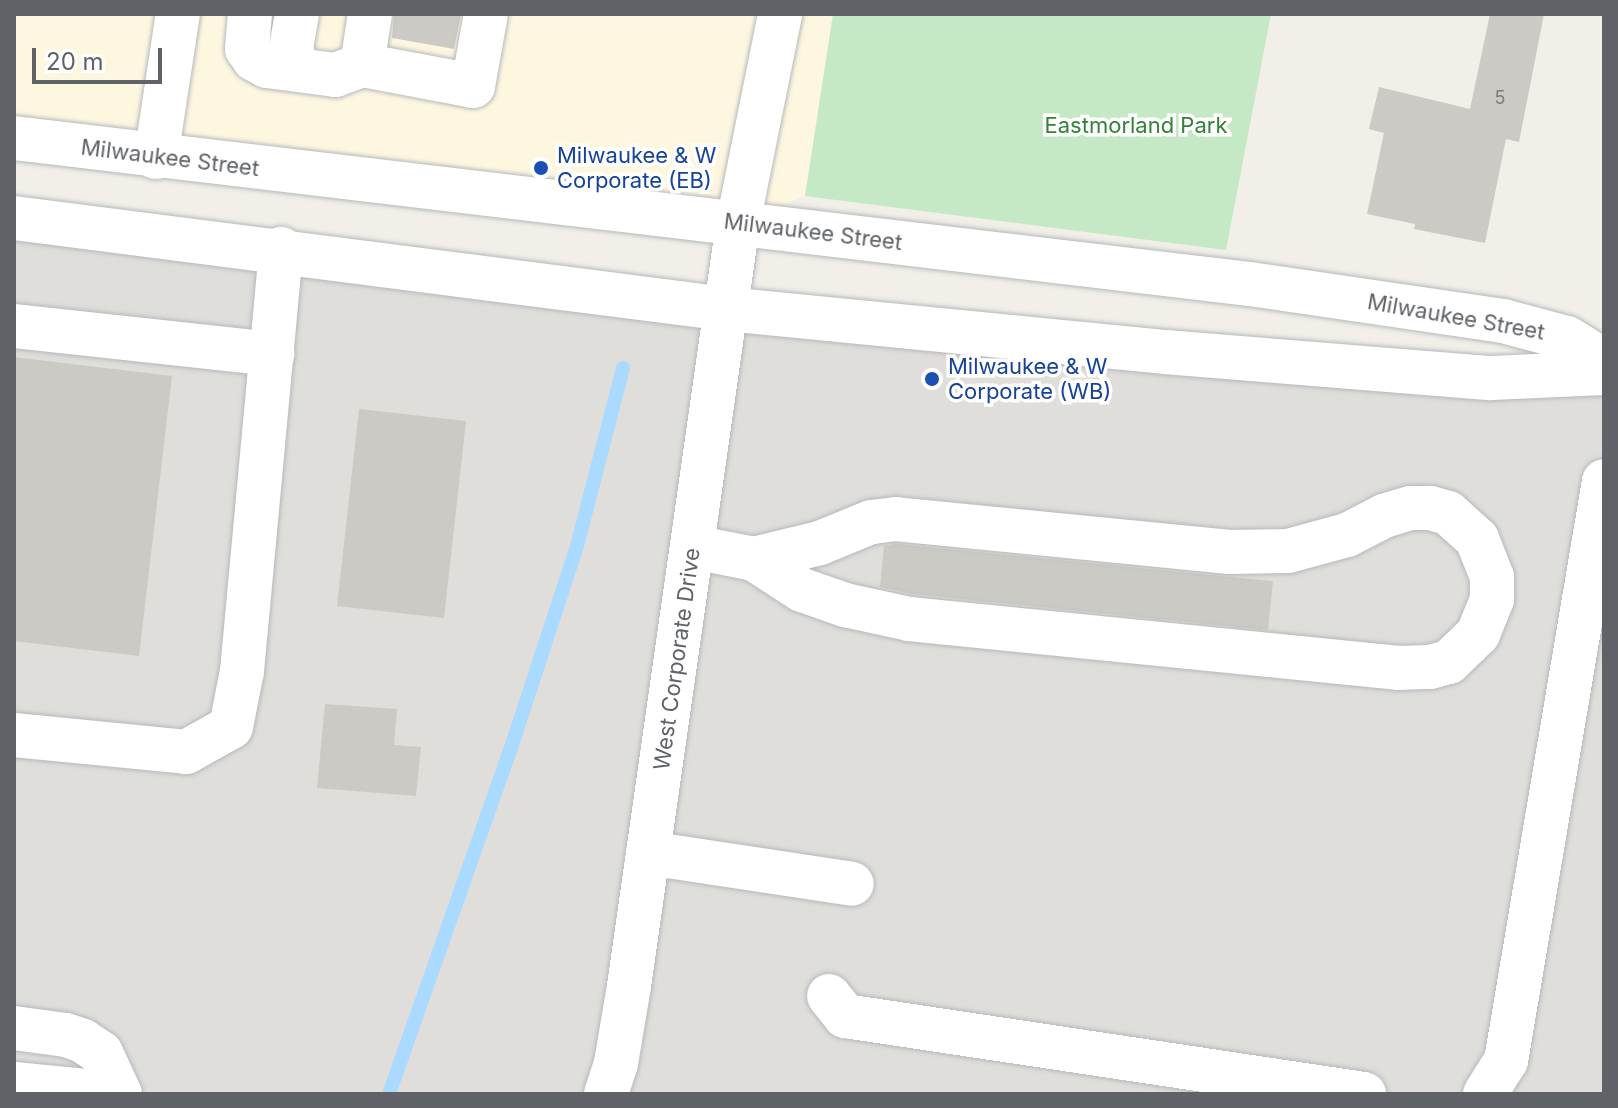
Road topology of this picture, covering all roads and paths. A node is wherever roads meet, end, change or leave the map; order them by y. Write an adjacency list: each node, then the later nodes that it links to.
1 (178, 14): 10 (street)
2 (250, 14): 8 (street)
3 (297, 14): 8 (street)
4 (370, 14): 7 (street)
5 (486, 14): 7 (street)
6 (780, 14): 13 (street, West Corporate Drive)
7 (362, 65): 8 (street)
8 (298, 70)
9 (14, 138): 10 (street, Milwaukee Street)
10 (135, 154): 11 (street); 13 (street, Milwaukee Street)
11 (14, 155)
12 (14, 218): 14 (street, Milwaukee Street)
13 (738, 223): 15 (street, West Corporate Drive); 18 (street, Milwaukee Street)
14 (281, 249): 15 (street, Milwaukee Street); 17 (street)
15 (726, 309): 19 (street, Milwaukee Street); 21 (street, West Corporate Drive)
16 (14, 326): 17 (street)
17 (272, 354): 23 (street)
18 (1604, 361)
19 (1604, 373)
20 (1604, 481): 32 (street)
21 (693, 547): 22 (street); 24 (street, West Corporate Drive)
22 (754, 559): 22 (street)
23 (14, 735)
24 (648, 853): 25 (street); 30 (street, West Corporate Drive)
25 (852, 884)
26 (829, 996): 31 (street)
27 (14, 1028): 29 (street)
28 (14, 1084): 29 (street)
29 (119, 1094)
30 (607, 1094)
31 (1364, 1094)
32 (1485, 1094)

